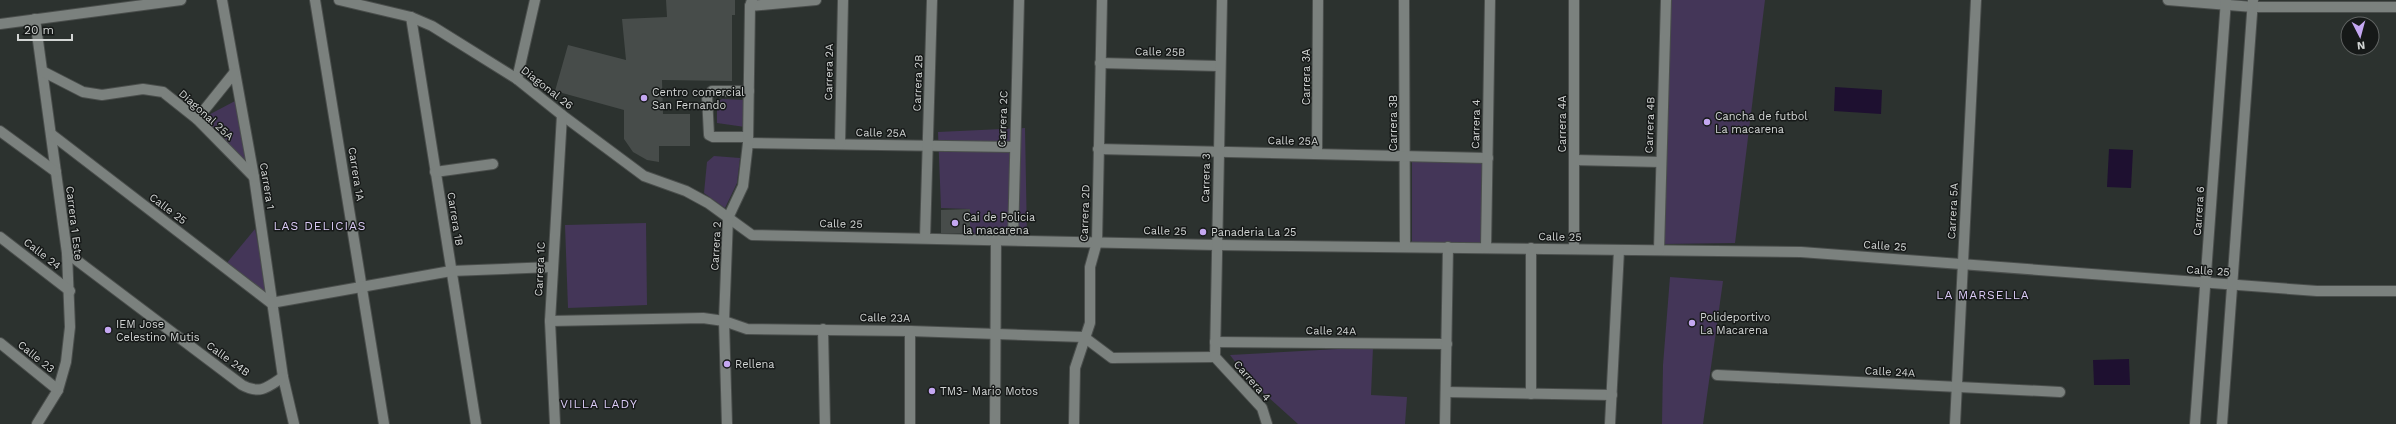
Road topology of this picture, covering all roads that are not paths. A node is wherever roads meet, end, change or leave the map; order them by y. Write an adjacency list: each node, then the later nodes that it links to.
1 (181, 0): 24 (street)
2 (222, 0): 29 (street, Carrera 1)
3 (315, 0): 71 (street, Carrera 1A)
4 (339, 0): 23 (street, Diagonal 26)
5 (535, 0): 30 (street)
6 (816, 0): 20 (street)
7 (843, 0): 37 (street, Carrera 2A)
8 (932, 0): 38 (street, Carrera 2B)
9 (1018, 0): 39 (street, Carrera 2C)
10 (1102, 0): 26 (street, Carrera 2D)
11 (1222, 0): 27 (street, Carrera 3)
12 (1318, 0): 42 (street, Carrera 3A)
13 (1404, 0): 43 (street, Carrera 3B)
14 (1490, 0): 44 (street, Carrera 4)
15 (1574, 0): 45 (street, Carrera 4A)
16 (1666, 0): 46 (street, Carrera 4B)
17 (1976, 0): 66 (street, Carrera 5A)
18 (2168, 0): 19 (street)
19 (2226, 2): 21 (street); 69 (street, Carrera 6)
20 (751, 3): 31 (street, Carrera 2)
21 (2253, 3): 22 (street); 70 (street)
22 (2396, 7)
23 (411, 17): 30 (street, Diagonal 26); 49 (street, Carrera 1B)
24 (35, 19): 25 (street); 28 (street, Carrera 1 Este)
25 (0, 24)
26 (1100, 63): 27 (street, Calle 25B); 40 (street, Carrera 2D)
27 (1219, 66): 41 (street, Carrera 3)
28 (44, 72): 33 (street, Diagonal 25A); 35 (street, Carrera 1 Este)
29 (234, 73): 33 (street); 50 (street, Carrera 1)
30 (517, 79): 32 (street, Diagonal 26)
31 (749, 91): 36 (street, Carrera 2); 36 (street, Calle 25A)
32 (562, 115): 51 (street, Diagonal 26); 67 (street, Carrera 1C)
33 (197, 120): 50 (street, Diagonal 25A)
34 (0, 131): 48 (street)
35 (51, 134): 48 (street, Carrera 1 Este); 74 (street, Calle 25)
36 (748, 140): 37 (street, Calle 25A); 51 (street, Carrera 2)
37 (840, 144): 38 (street, Calle 25A)
38 (928, 146): 39 (street, Calle 25A); 53 (street, Carrera 2B)
39 (1014, 147): 55 (street, Carrera 2C)
40 (1098, 149): 41 (street, Calle 25A); 56 (street, Carrera 2D)
41 (1218, 151): 42 (street, Calle 25A); 57 (street, Carrera 3)
42 (1317, 153): 43 (street, Calle 25A)
43 (1405, 156): 44 (street, Calle 25A); 58 (street, Carrera 3B)
44 (1488, 158): 60 (street, Carrera 4)
45 (1574, 160): 46 (street); 62 (street, Carrera 4A)
46 (1660, 162): 64 (street, Carrera 4B)
47 (493, 164): 49 (street)
48 (56, 172): 65 (street, Carrera 1 Este)
49 (435, 172): 68 (street, Carrera 1B)
50 (254, 177): 74 (street, Carrera 1)
51 (728, 218): 53 (street, Calle 25); 75 (street, Carrera 2)
52 (0, 237): 72 (street, Calle 24)
53 (925, 238): 54 (street, Calle 25)
54 (996, 240): 55 (street, Calle 25); 79 (street)
55 (1013, 240): 56 (street, Calle 25)
56 (1097, 242): 57 (street, Calle 25); 80 (street, Carrera 2D)
57 (1217, 245): 58 (street, Calle 25); 81 (street, Carrera 3)
58 (1405, 246): 59 (street, Calle 25)
59 (1448, 247): 60 (street, Calle 25); 83 (street)
60 (1486, 248): 61 (street, Calle 25)
61 (1532, 248): 62 (street, Calle 25); 91 (street)
62 (1574, 249): 63 (street, Calle 25)
63 (1619, 250): 64 (street, Calle 25); 92 (street)
64 (1659, 250): 66 (street, Calle 25)
65 (67, 253): 72 (street, Carrera 1 Este); 86 (street, Calle 24B)
66 (1962, 263): 69 (street, Calle 25); 87 (street, Carrera 5A)
67 (552, 267): 68 (street); 76 (street, Carrera 1C)
68 (451, 271): 71 (street); 96 (street, Carrera 1B)
69 (2205, 283): 70 (street, Calle 25); 107 (street, Carrera 6)
70 (2232, 285): 73 (street, Calle 25); 108 (street)
71 (362, 286): 74 (street); 95 (street, Carrera 1A)
72 (70, 291): 88 (street, Carrera 1 Este)
73 (2396, 291)
74 (271, 303): 86 (street, Carrera 1)
75 (724, 321): 76 (street, Calle 23A); 77 (street, Calle 23A); 98 (street, Carrera 2)
76 (550, 322): 97 (street, Carrera 1C)
77 (824, 329): 78 (street, Calle 23A); 99 (street)
78 (910, 331): 79 (street, Calle 23A); 100 (street)
79 (995, 334): 80 (street, Calle 23A); 101 (street)
80 (1084, 337): 84 (street); 102 (street, Carrera 2D)
81 (1215, 342): 83 (street, Calle 24A); 84 (street, Carrera 3)
82 (0, 343): 88 (street, Calle 23)
83 (1447, 344): 89 (street)
84 (1215, 357): 103 (street, Carrera 4)
85 (1718, 375): 87 (street, Calle 24A)
86 (284, 377): 93 (street, Carrera 1)
87 (1957, 387): 90 (street, Calle 24A); 106 (street, Carrera 5A)
88 (58, 390): 94 (street, Carrera 1 Este)
89 (1446, 392): 91 (street); 104 (street)
90 (2060, 392)
91 (1531, 394): 92 (street)
92 (1612, 395): 105 (street)
93 (291, 422)
94 (37, 424)
95 (384, 424)
96 (476, 424)
97 (555, 424)
98 (726, 424)
99 (825, 424)
100 (910, 424)
101 (994, 424)
102 (1074, 424)
103 (1267, 424)
104 (1445, 424)
105 (1610, 424)
106 (1955, 424)
107 (2195, 424)
108 (2222, 424)

